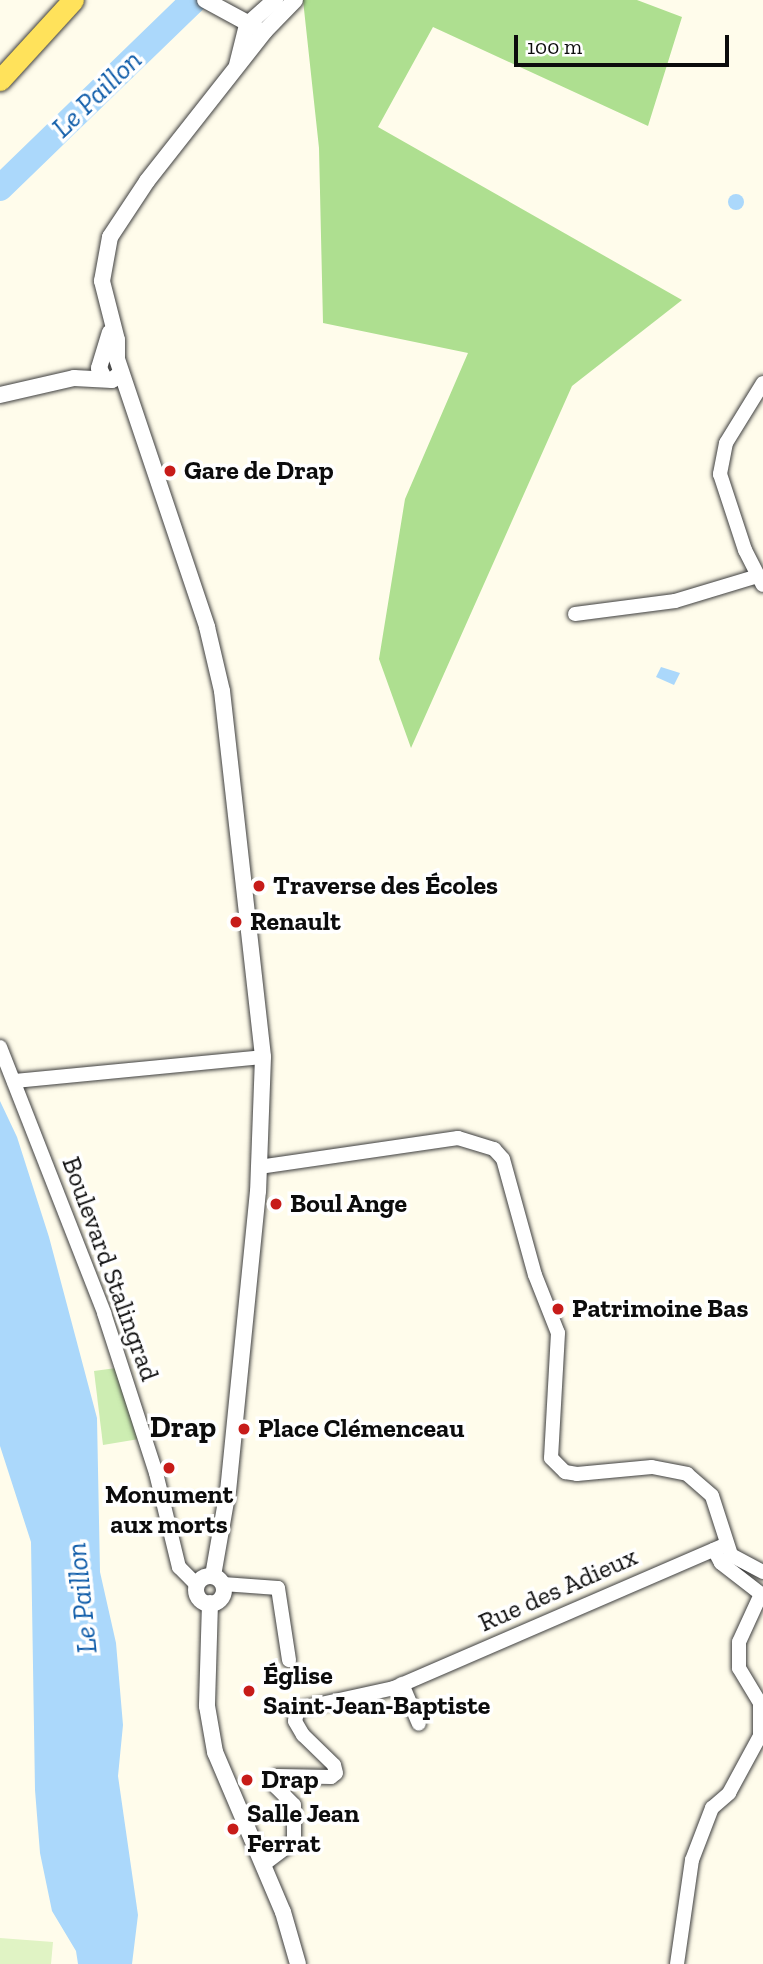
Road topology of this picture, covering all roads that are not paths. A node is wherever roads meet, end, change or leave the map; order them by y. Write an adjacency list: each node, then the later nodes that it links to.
1 (53, 0): 10 (main road)
2 (73, 0): 12 (main road)
3 (205, 0): 7 (street)
4 (265, 0): 7 (street)
5 (275, 0): 8 (street)
6 (295, 0): 9 (street)
7 (223, 13): 8 (street)
8 (247, 25): 9 (street); 11 (street)
9 (265, 31): 11 (street)
10 (0, 62)
11 (235, 71): 13 (street)
12 (0, 80)
13 (109, 369): 15 (street); 19 (street)
14 (763, 383): 16 (street)
15 (0, 395)
16 (761, 581): 17 (street)
17 (576, 614)
18 (0, 1047): 20 (street, Boulevard Stalingrad)
19 (262, 1057): 20 (street); 21 (street)
20 (13, 1081): 25 (street, Boulevard Stalingrad)
21 (260, 1167): 22 (street); 24 (street)
22 (719, 1547): 23 (street); 28 (street, Rue des Adieux); 32 (street)
23 (763, 1572)
24 (218, 1580): 25 (street); 26 (street); 27 (street)
25 (198, 1585): 26 (street)
26 (210, 1603): 30 (street)
27 (289, 1660)
28 (406, 1682): 29 (street); 30 (street, Rue des Adieux)
29 (419, 1724)
30 (263, 1865): 31 (street)
31 (298, 1964)
32 (677, 1964)

